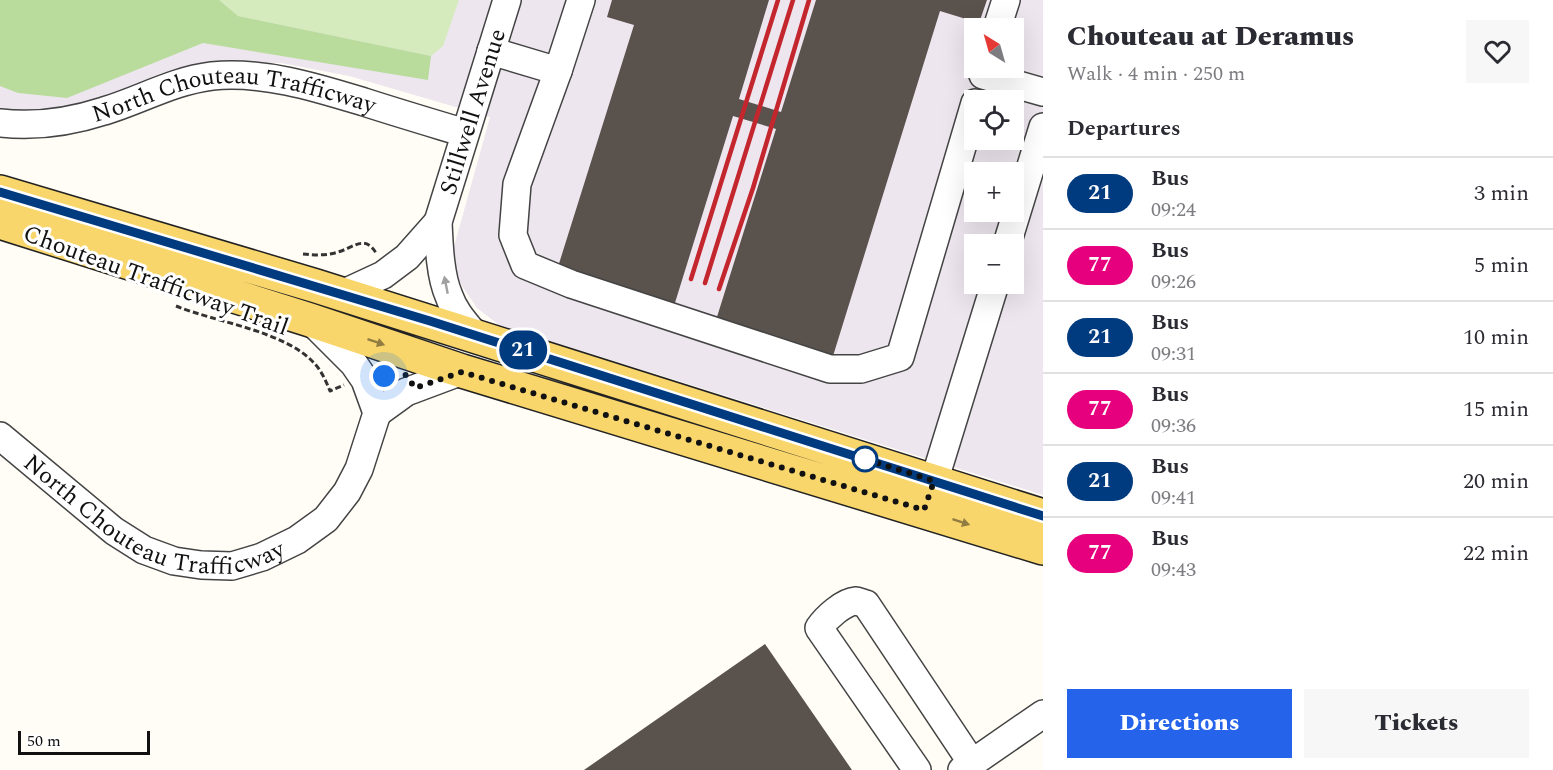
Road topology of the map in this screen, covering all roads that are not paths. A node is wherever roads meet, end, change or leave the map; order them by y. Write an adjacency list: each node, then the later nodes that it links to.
1 (507, 0): 5 (street, Stillwell Avenue)
2 (581, 0): 6 (street)
3 (1006, 0): 4 (street)
4 (1000, 18)
5 (492, 51): 6 (street); 11 (street, Stillwell Avenue)
6 (558, 71): 12 (street)
7 (1004, 78): 8 (street)
8 (1043, 92)
9 (0, 123): 11 (street, North Chouteau Trafficway)
10 (1043, 127): 16 (street)
11 (465, 133): 15 (street, Stillwell Avenue)
12 (964, 139)
13 (0, 192): 17 (main road)
14 (0, 222): 19 (main road)
15 (438, 222): 17 (street, Stillwell Avenue); 20 (street, Stillwell Avenue, one-way to 15)
16 (1010, 234)
17 (342, 294): 20 (main road)
18 (992, 294): 24 (street)
19 (310, 320): 21 (main road, one-way to 21); 22 (street)
20 (475, 335): 24 (main road)
21 (462, 372): 22 (street); 24 (main road)
22 (377, 413): 23 (street, North Chouteau Trafficway)
23 (0, 436)
24 (929, 496): 25 (main road); 26 (main road, one-way to 26)
25 (1043, 516)
26 (1043, 548)
27 (1043, 714): 28 (street)
28 (967, 766): 29 (street)
29 (917, 770)

